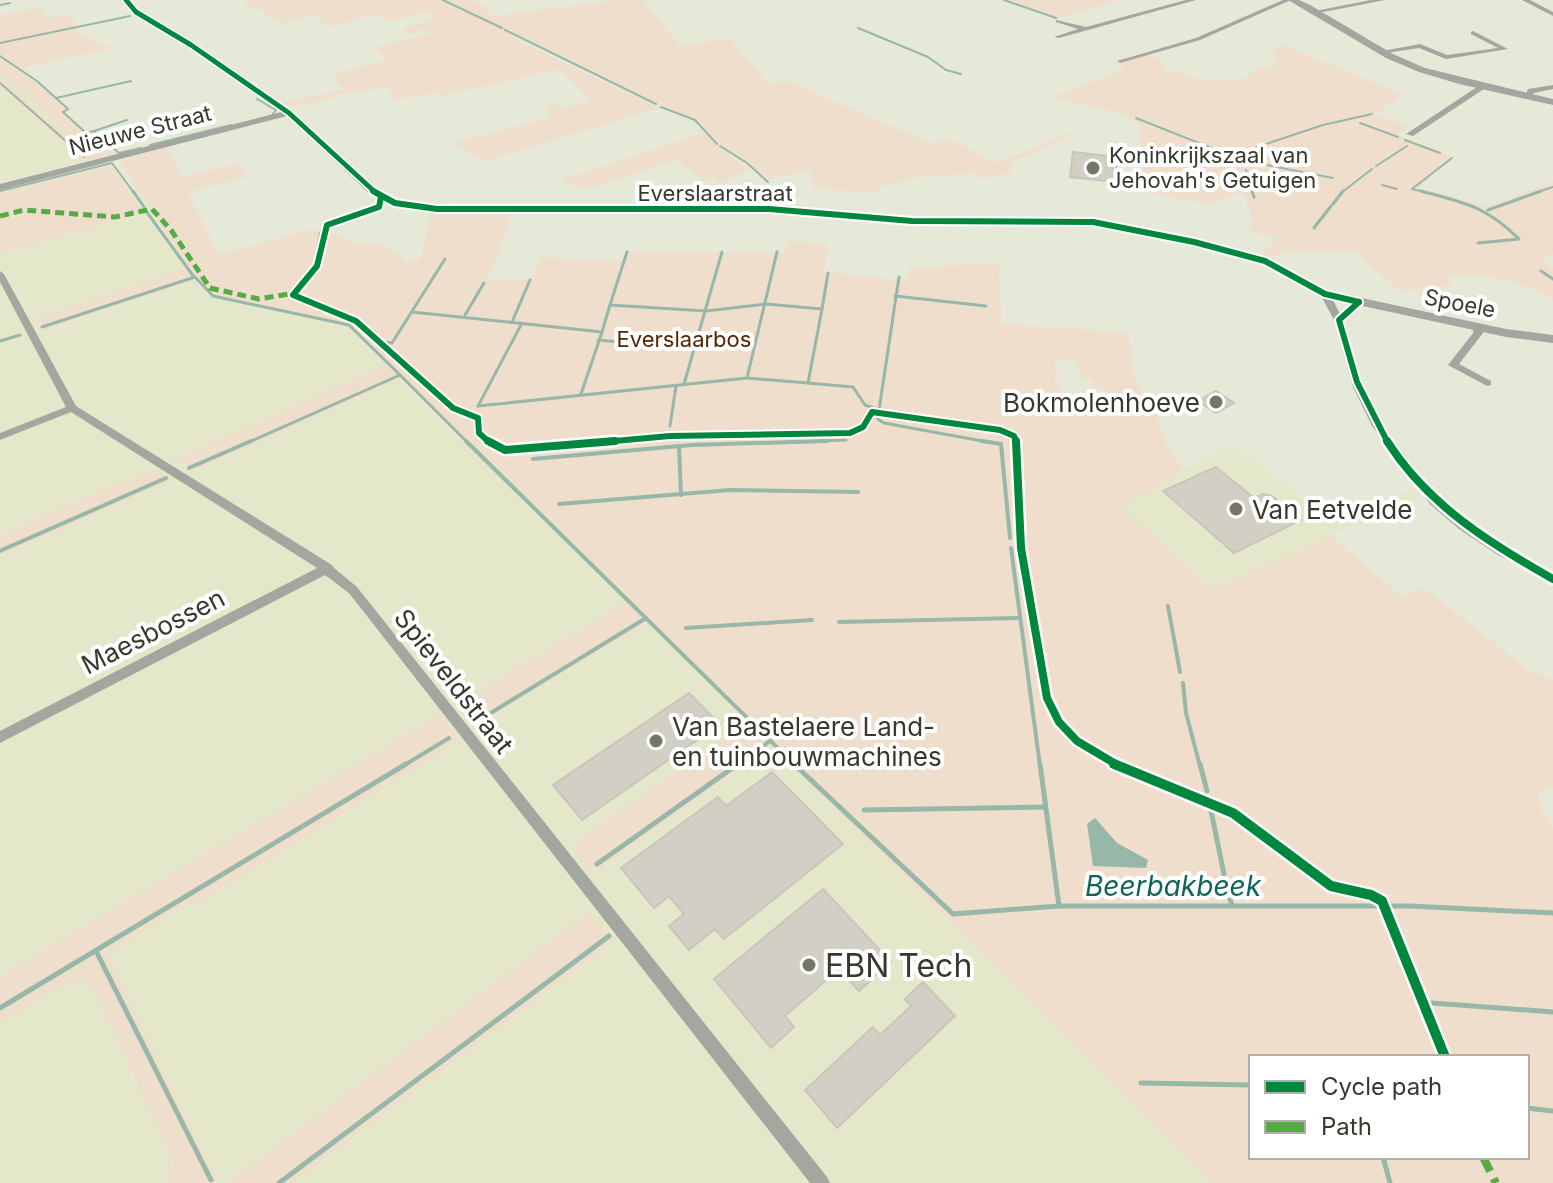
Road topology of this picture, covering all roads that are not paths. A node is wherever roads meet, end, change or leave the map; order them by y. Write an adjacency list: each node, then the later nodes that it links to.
1 (126, 0): 20 (street, Everslaarstraat)
2 (1193, 0): 9 (street)
3 (1290, 0): 6 (street); 15 (street)
4 (1382, 0): 6 (street)
5 (1525, 0): 7 (street)
6 (1318, 11): 13 (street)
7 (1553, 14)
8 (1058, 21): 9 (street)
9 (1085, 29): 11 (street)
10 (1486, 29): 12 (street)
11 (1057, 37)
12 (1505, 49): 13 (street); 14 (street)
13 (1380, 52): 16 (street)
14 (1519, 56)
15 (1120, 61)
16 (1483, 87): 18 (street); 21 (street)
17 (1553, 87): 18 (street)
18 (1529, 96): 19 (street)
19 (1553, 102)
20 (289, 113): 22 (street, Nieuwe Straat); 23 (street, Everslaarstraat)
21 (1410, 134)
22 (0, 187)
23 (380, 202): 25 (street, Everslaarstraat); 26 (street)
24 (0, 274): 32 (street, Spieveldstraat)
25 (1325, 294): 27 (street, Everslaarstraat); 28 (street)
26 (293, 295)
27 (1359, 302): 28 (street); 29 (street, Spoele)
28 (1339, 320): 35 (street)
29 (1477, 327): 30 (street, Spoele); 31 (street)
30 (1553, 339)
31 (1487, 383)
32 (72, 408): 33 (street); 34 (street, Spieveldstraat)
33 (0, 437)
34 (328, 568): 36 (street, Maesbossen); 37 (street, Spieveldstraat)
35 (1553, 579)
36 (0, 737)
37 (821, 1183)

